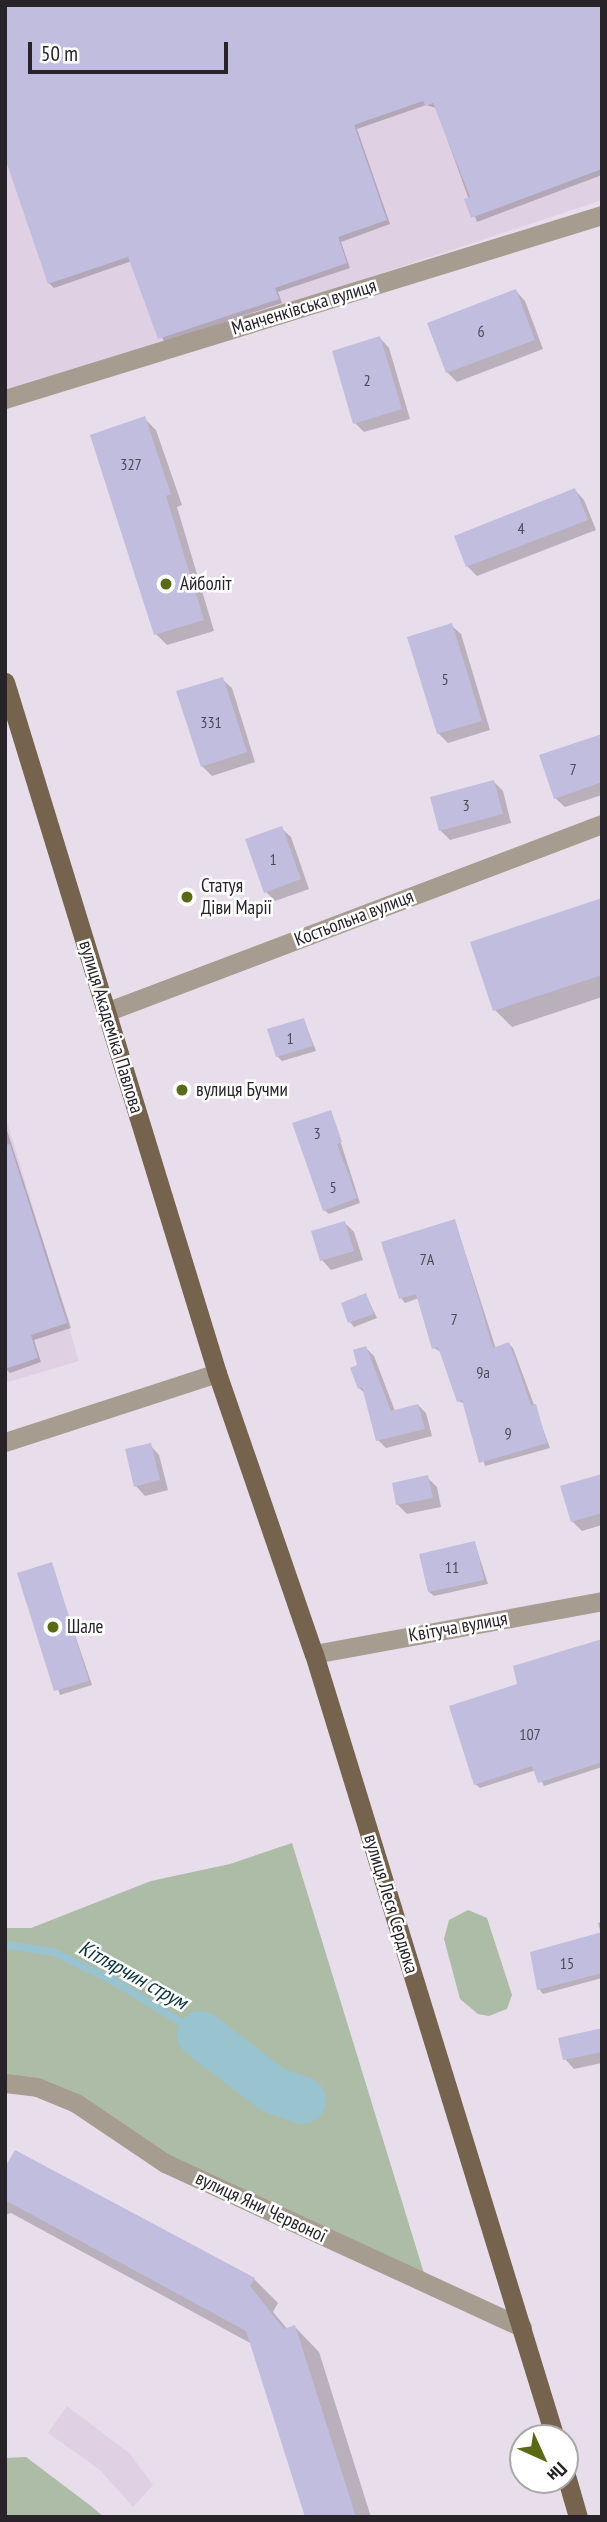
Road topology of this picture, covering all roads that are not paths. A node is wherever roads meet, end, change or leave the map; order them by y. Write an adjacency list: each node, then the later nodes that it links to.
1 (602, 215): 2 (street, Манченківська вулиця)
2 (5, 399)
3 (5, 682): 5 (main road, вулиця Академіка Павлова)
4 (602, 824): 5 (street, Костьольна вулиця)
5 (106, 1012): 6 (main road, вулиця Академіка Павлова)
6 (217, 1373): 7 (street); 9 (main road, вулиця Леся Сердюка)
7 (5, 1442)
8 (602, 1601): 9 (street, Квітуча вулиця)
9 (314, 1654): 11 (main road, вулиця Леся Сердюка)
10 (5, 2083): 11 (street, вулиця Яни Червоної)
11 (522, 2327): 12 (main road, вулиця Леся Сердюка)
12 (551, 2424)
13 (571, 2494): 14 (main road)
14 (578, 2517)

